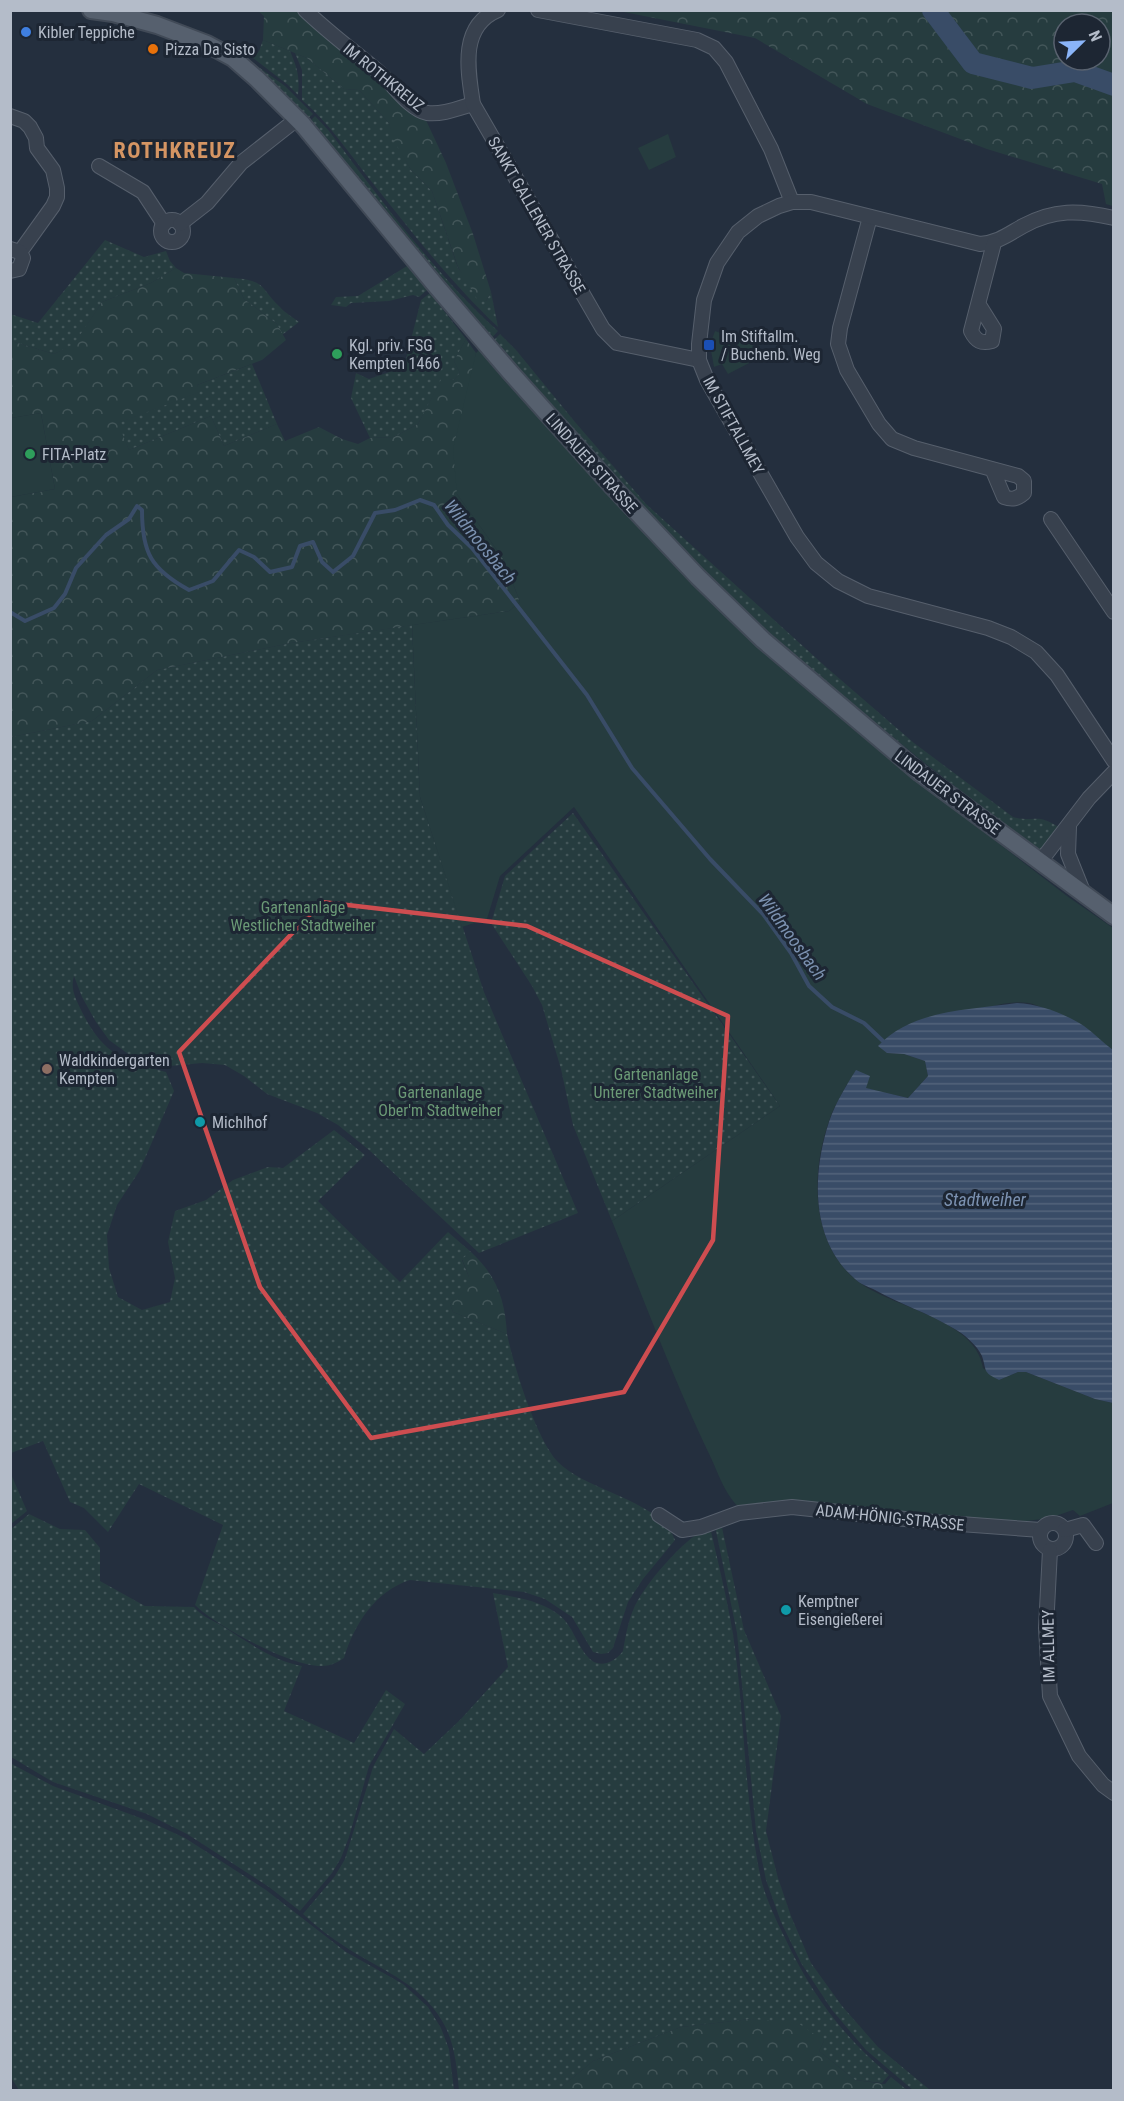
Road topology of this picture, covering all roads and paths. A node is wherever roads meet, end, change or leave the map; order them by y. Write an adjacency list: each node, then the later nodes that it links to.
1 (91, 10): 7 (main road, LINDAUER STRASSE)
2 (305, 10): 5 (street, IM ROTHKREUZ)
3 (498, 10): 5 (street, SANKT GALLENER STRASSE)
4 (538, 10): 9 (street)
5 (473, 104): 18 (street, SANKT GALLENER STRASSE)
6 (10, 116): 15 (street)
7 (297, 119): 13 (street); 25 (main road, LINDAUER STRASSE)
8 (99, 166): 12 (street)
9 (792, 202): 10 (street, IM STIFTALLMEY); 18 (street, IM STIFTALLMEY)
10 (870, 217): 14 (street, IM STIFTALLMEY); 19 (street)
11 (1113, 218): 14 (street)
12 (164, 224): 13 (street); 13 (street)
13 (180, 224)
14 (994, 243): 17 (street)
15 (15, 250): 16 (street)
16 (10, 271)
17 (979, 305)
18 (699, 360): 22 (street, IM STIFTALLMEY)
19 (993, 471)
20 (1051, 519): 21 (street)
21 (1113, 612)
22 (1113, 761)
23 (1113, 772): 24 (street)
24 (1069, 825): 25 (street); 26 (street)
25 (1041, 862): 26 (main road, LINDAUER STRASSE)
26 (1084, 895): 27 (main road, LINDAUER STRASSE)
27 (1110, 914)
28 (659, 1515): 29 (street, ADAM-HÖNIG-STRASSE)
29 (1041, 1530): 30 (street); 32 (street, IM ALLMEY)
30 (1065, 1530): 31 (street); 32 (street)
31 (1096, 1543)
32 (1050, 1550): 33 (street, IM ALLMEY)
33 (1113, 1793)

